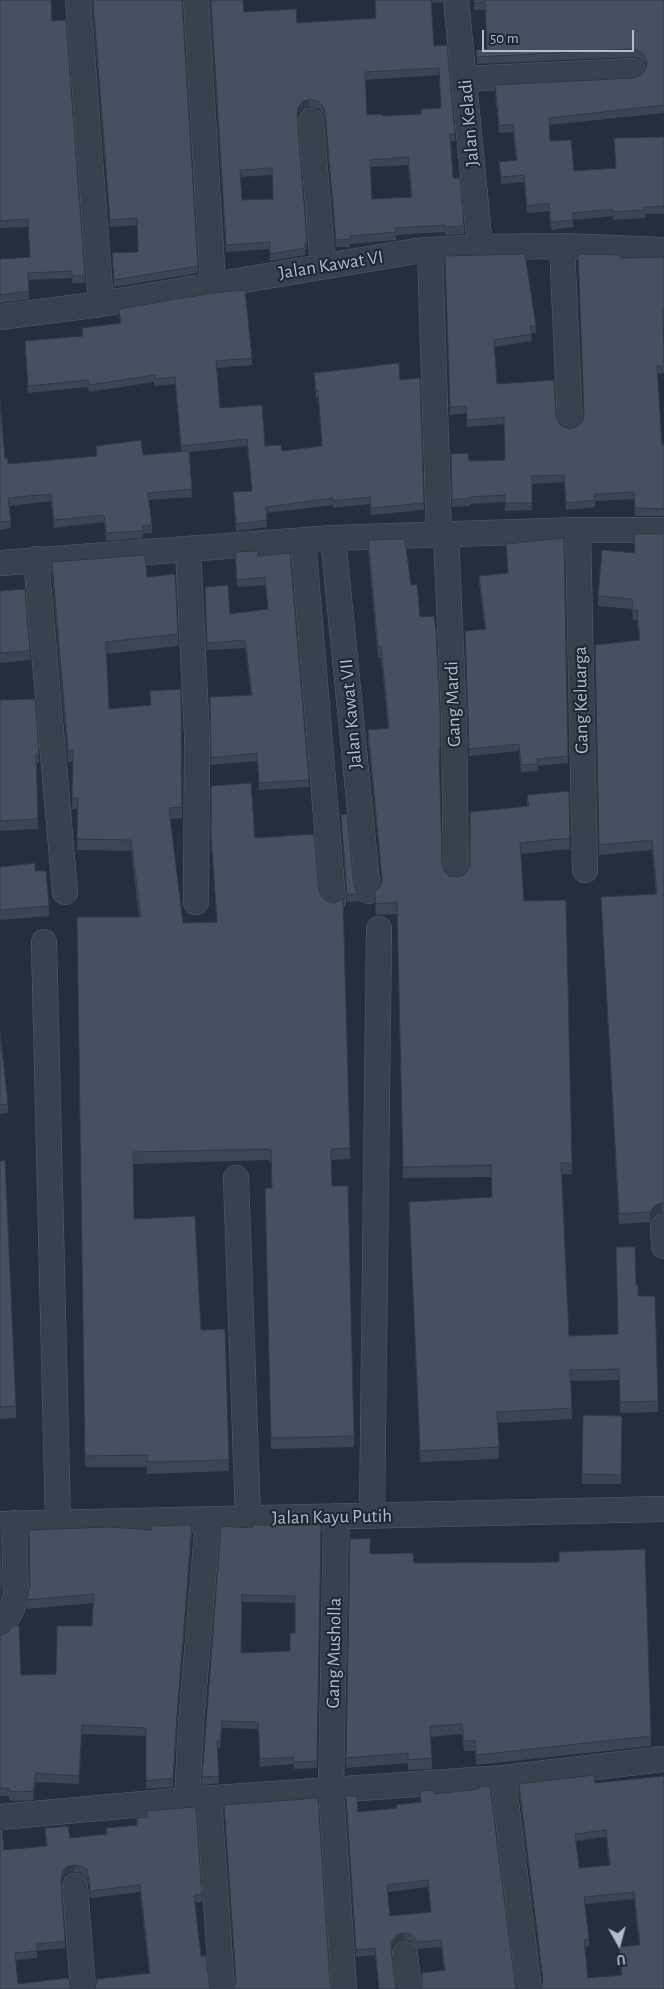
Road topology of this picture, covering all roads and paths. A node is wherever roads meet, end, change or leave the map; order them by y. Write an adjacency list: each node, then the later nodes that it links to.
1 (78, 0): 13 (street)
2 (196, 0): 12 (street)
3 (456, 0): 5 (street, Jalan Keladi)
4 (633, 71): 5 (street)
5 (465, 79): 8 (street, Jalan Keladi)
6 (311, 121): 11 (street)
7 (562, 246): 8 (street, Jalan Kawat VI); 10 (street, Jalan Kawat VI); 15 (street)
8 (480, 247): 9 (street, Jalan Kawat VI)
9 (430, 250): 11 (street, Jalan Kawat VI); 18 (street, Gang Mardi)
10 (664, 250)
11 (323, 266): 12 (street, Jalan Kawat VI)
12 (213, 284): 13 (street, Jalan Kawat VI)
13 (101, 304): 14 (street, Jalan Kawat VI)
14 (0, 317)
15 (570, 422)
16 (578, 530): 17 (street); 18 (street); 24 (street, Gang Keluarga)
17 (664, 530)
18 (442, 535): 19 (street); 25 (street, Gang Mardi)
19 (333, 538): 20 (street); 26 (street, Jalan Kawat VII)
20 (303, 540): 21 (street); 28 (street)
21 (188, 549): 22 (street); 29 (street)
22 (36, 559): 23 (street); 27 (street)
23 (0, 563)
24 (584, 870)
25 (456, 874)
26 (368, 891)
27 (65, 892)
28 (333, 900)
29 (196, 902)
30 (379, 929): 35 (street)
31 (44, 942): 38 (street)
32 (236, 1178): 36 (street)
33 (664, 1509): 35 (street, Jalan Kayu Putih)
34 (336, 1516): 35 (street, Jalan Kayu Putih); 36 (street, Jalan Kayu Putih); 43 (street, Gang Musholla)
35 (372, 1516)
36 (248, 1518): 37 (street, Jalan Kayu Putih)
37 (208, 1519): 38 (street, Jalan Kayu Putih); 44 (street)
38 (58, 1522): 39 (street, Jalan Kayu Putih)
39 (7, 1523): 40 (street)
40 (0, 1629)
41 (664, 1759): 42 (street)
42 (503, 1778): 43 (street); 52 (street)
43 (331, 1789): 44 (street); 50 (street, Gang Musholla)
44 (198, 1799): 45 (street); 49 (street)
45 (0, 1817)
46 (75, 1886): 48 (street)
47 (405, 1954): 51 (street)
48 (83, 1989)
49 (222, 1989)
50 (344, 1989)
51 (409, 1989)
52 (529, 1989)

